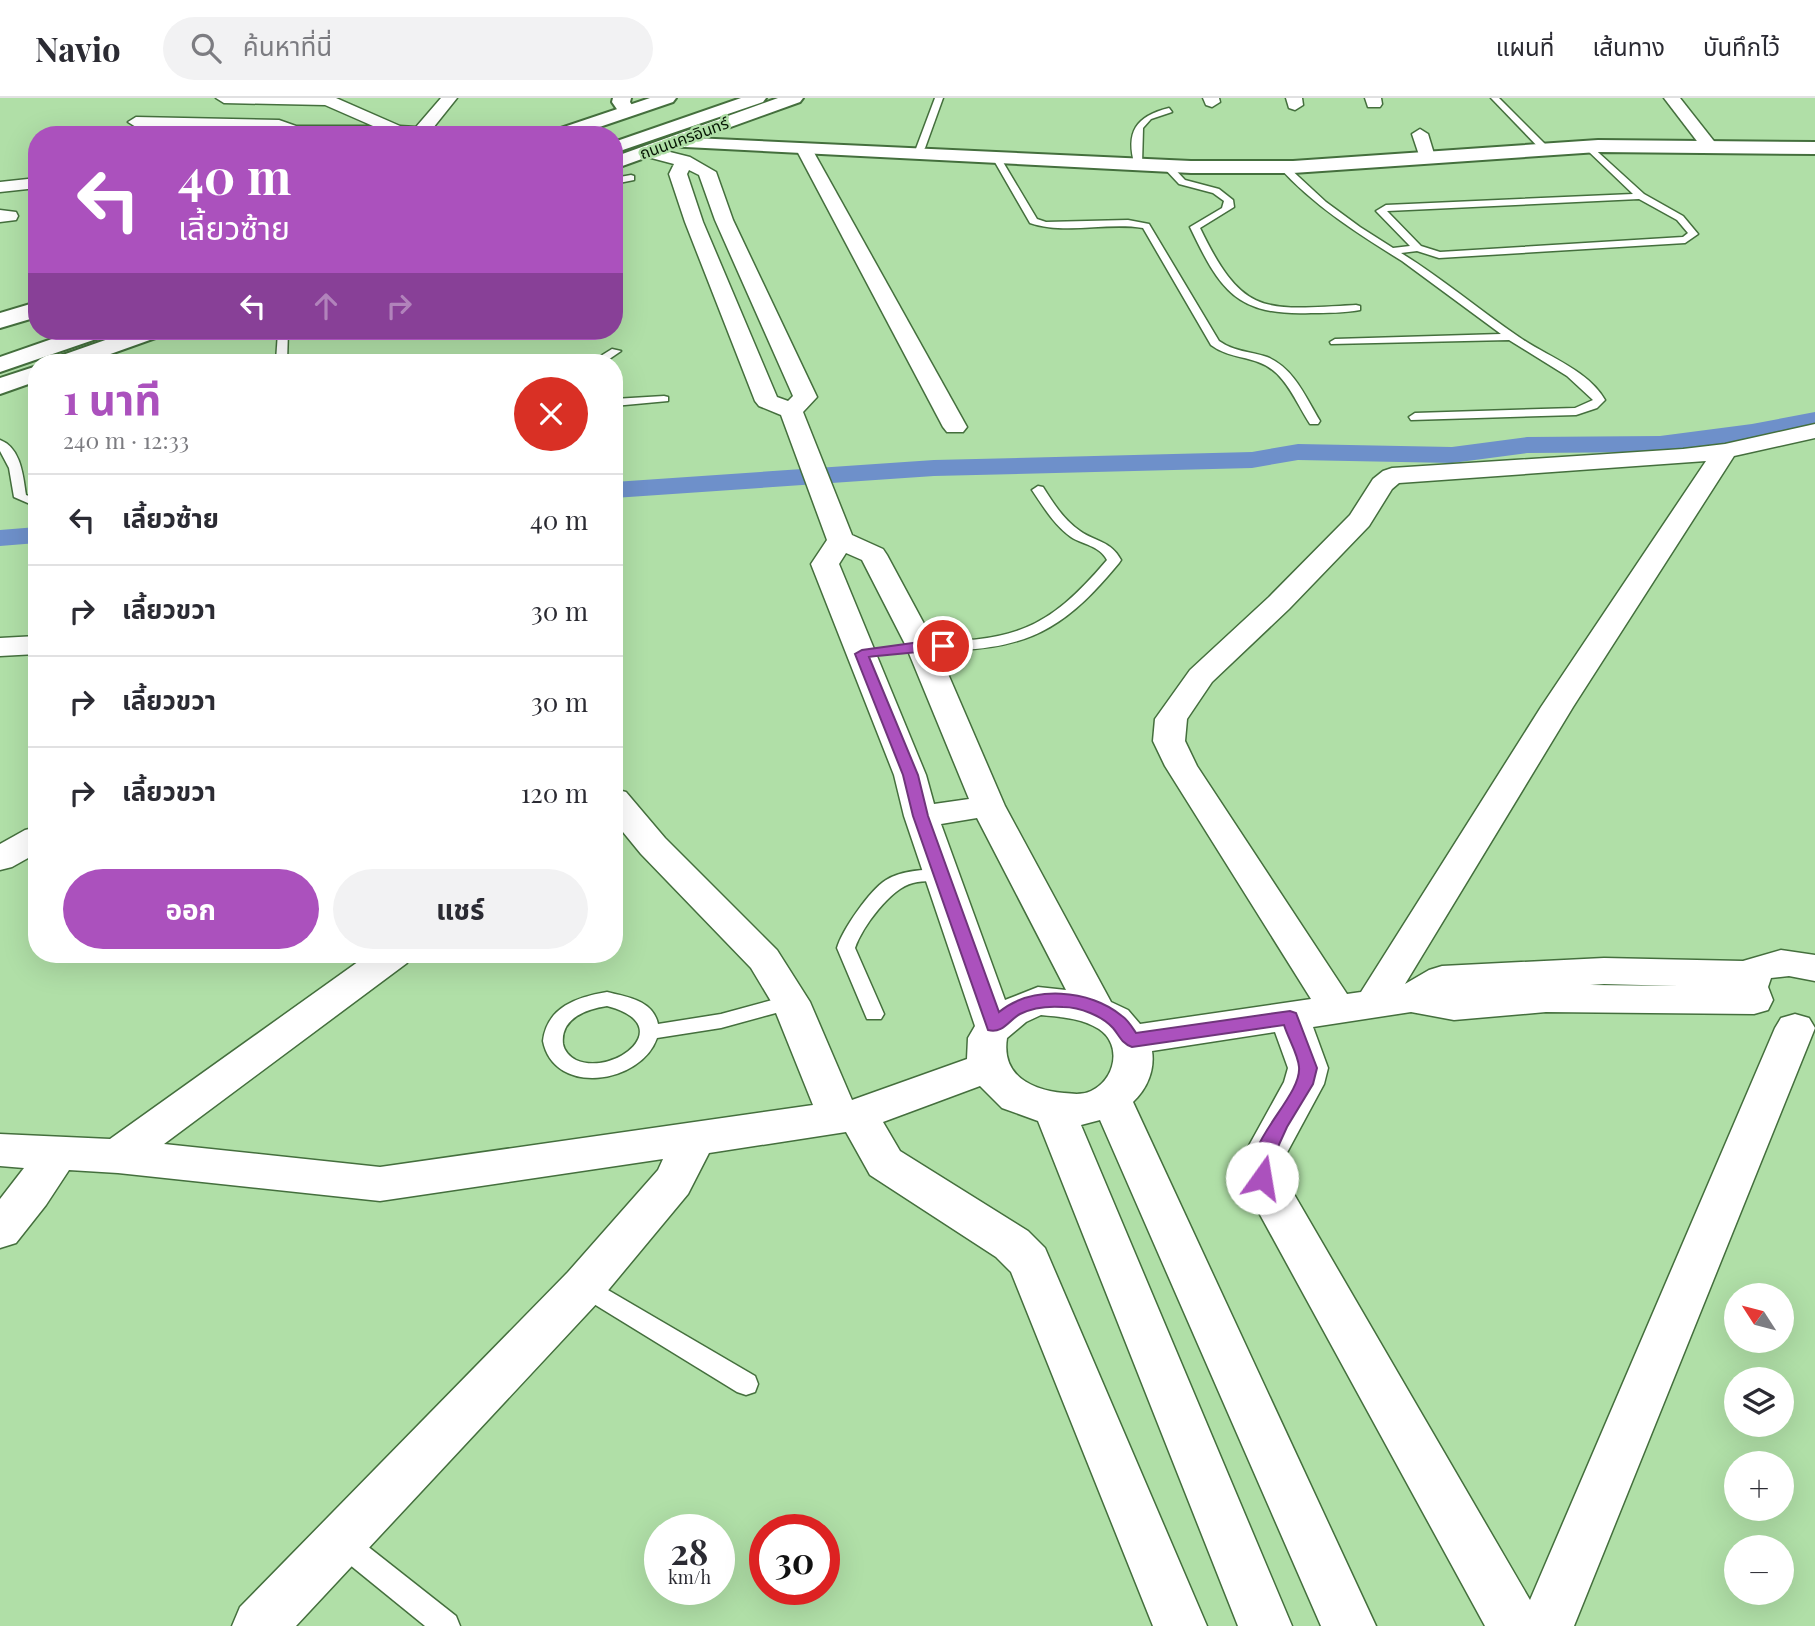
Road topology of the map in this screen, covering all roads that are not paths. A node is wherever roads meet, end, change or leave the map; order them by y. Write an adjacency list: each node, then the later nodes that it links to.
1 (225, 98): 9 (street)
2 (449, 98): 18 (street)
3 (667, 98): 11 (street)
4 (757, 98): 23 (street, ถนนนครอินทร์)
5 (794, 98): 22 (street, ถนนนครอินทร์)
6 (939, 98): 30 (lane)
7 (1495, 98): 28 (lane)
8 (1672, 98): 24 (street)
9 (279, 99): 14 (street); 17 (street)
10 (686, 102): 20 (street, ถนนนครอินทร์)
11 (624, 105): 19 (street)
12 (1169, 110): 35 (lane)
13 (136, 122): 14 (street)
14 (240, 124): 15 (street); 16 (street)
15 (234, 126)
16 (282, 126)
17 (386, 126)
18 (426, 126)
19 (578, 126)
20 (618, 126)
21 (1420, 134): 32 (street)
22 (672, 142): 27 (street); 29 (street, ถนนนครอินทร์)
23 (623, 145)
24 (1709, 145): 25 (street); 26 (street)
25 (1588, 147): 28 (street); 44 (lane)
26 (1815, 148)
27 (804, 149): 30 (street); 73 (street)
28 (1546, 150): 32 (street)
29 (646, 151): 33 (street, ถนนนครอินทร์); 34 (street)
30 (917, 152): 31 (street)
31 (996, 157): 35 (street); 72 (lane)
32 (1427, 157): 37 (street)
33 (623, 160)
34 (684, 161): 42 (street); 43 (street)
35 (1138, 164): 36 (street)
36 (1167, 166): 37 (street); 49 (lane)
37 (1283, 167): 48 (lane)
38 (631, 178): 39 (lane)
39 (623, 179)
40 (28, 184): 41 (street)
41 (0, 187)
42 (713, 189): 43 (street); 45 (street)
43 (684, 191): 46 (street)
44 (1641, 196): 47 (lane); 47 (lane)
45 (724, 220): 46 (street); 52 (street)
46 (694, 222): 53 (street)
47 (1418, 248): 48 (lane)
48 (1388, 251): 55 (lane)
49 (1356, 308)
50 (28, 312): 51 (street)
51 (0, 321)
52 (771, 324): 53 (street); 70 (street)
53 (737, 327): 70 (street)
54 (28, 329): 56 (street)
55 (1511, 337): 59 (lane); 71 (lane)
56 (0, 338)
57 (71, 340): 61 (street)
58 (128, 340): 62 (street)
59 (1335, 342)
60 (616, 351): 63 (lane)
61 (31, 354)
62 (88, 354)
63 (611, 354)
64 (28, 355): 65 (street)
65 (0, 365)
66 (28, 376): 67 (street)
67 (0, 386)
68 (664, 399): 69 (lane)
69 (623, 402)
70 (791, 411): 79 (street)
71 (1415, 417)
72 (1314, 421)
73 (955, 427)
74 (1815, 431): 76 (street)
75 (0, 444): 78 (lane)
76 (1725, 451): 94 (street); 94 (street)
77 (1038, 490): 82 (lane)
78 (28, 500)
79 (840, 540): 82 (street); 82 (street)
80 (28, 645): 81 (street)
81 (0, 647)
82 (891, 650): 83 (street); 85 (street)
83 (988, 806): 85 (street); 93 (street)
84 (623, 810): 92 (street)
85 (921, 816): 88 (street)
86 (28, 843): 87 (street)
87 (0, 859)
88 (941, 875): 95 (lane); 97 (street)
89 (382, 963): 108 (street)
90 (1815, 968): 91 (street)
91 (1752, 987): 94 (street); 98 (street)
92 (790, 1002): 99 (lane); 104 (street)
93 (1094, 1007): 97 (street); 100 (street)
94 (1355, 1007): 96 (street)
95 (874, 1014)
96 (1290, 1018): 100 (street); 118 (street)
97 (994, 1025): 101 (street)
98 (1805, 1030): 119 (street)
99 (652, 1032): 99 (lane)
100 (1132, 1040): 102 (street)
101 (988, 1067): 103 (street); 104 (street)
102 (1111, 1099): 103 (street); 117 (street)
103 (1054, 1110): 116 (street)
104 (848, 1116): 105 (street); 115 (street)
105 (696, 1137): 108 (street); 110 (street)
106 (0, 1150): 107 (street)
107 (57, 1153): 108 (street); 109 (street)
108 (118, 1156)
109 (0, 1230)
110 (584, 1286): 111 (lane); 112 (street)
111 (746, 1384)
112 (340, 1540): 113 (street); 114 (lane)
113 (259, 1626)
114 (446, 1626)
115 (1180, 1626)
116 (1265, 1626)
117 (1349, 1626)
118 (1515, 1626)
119 (1546, 1626)

